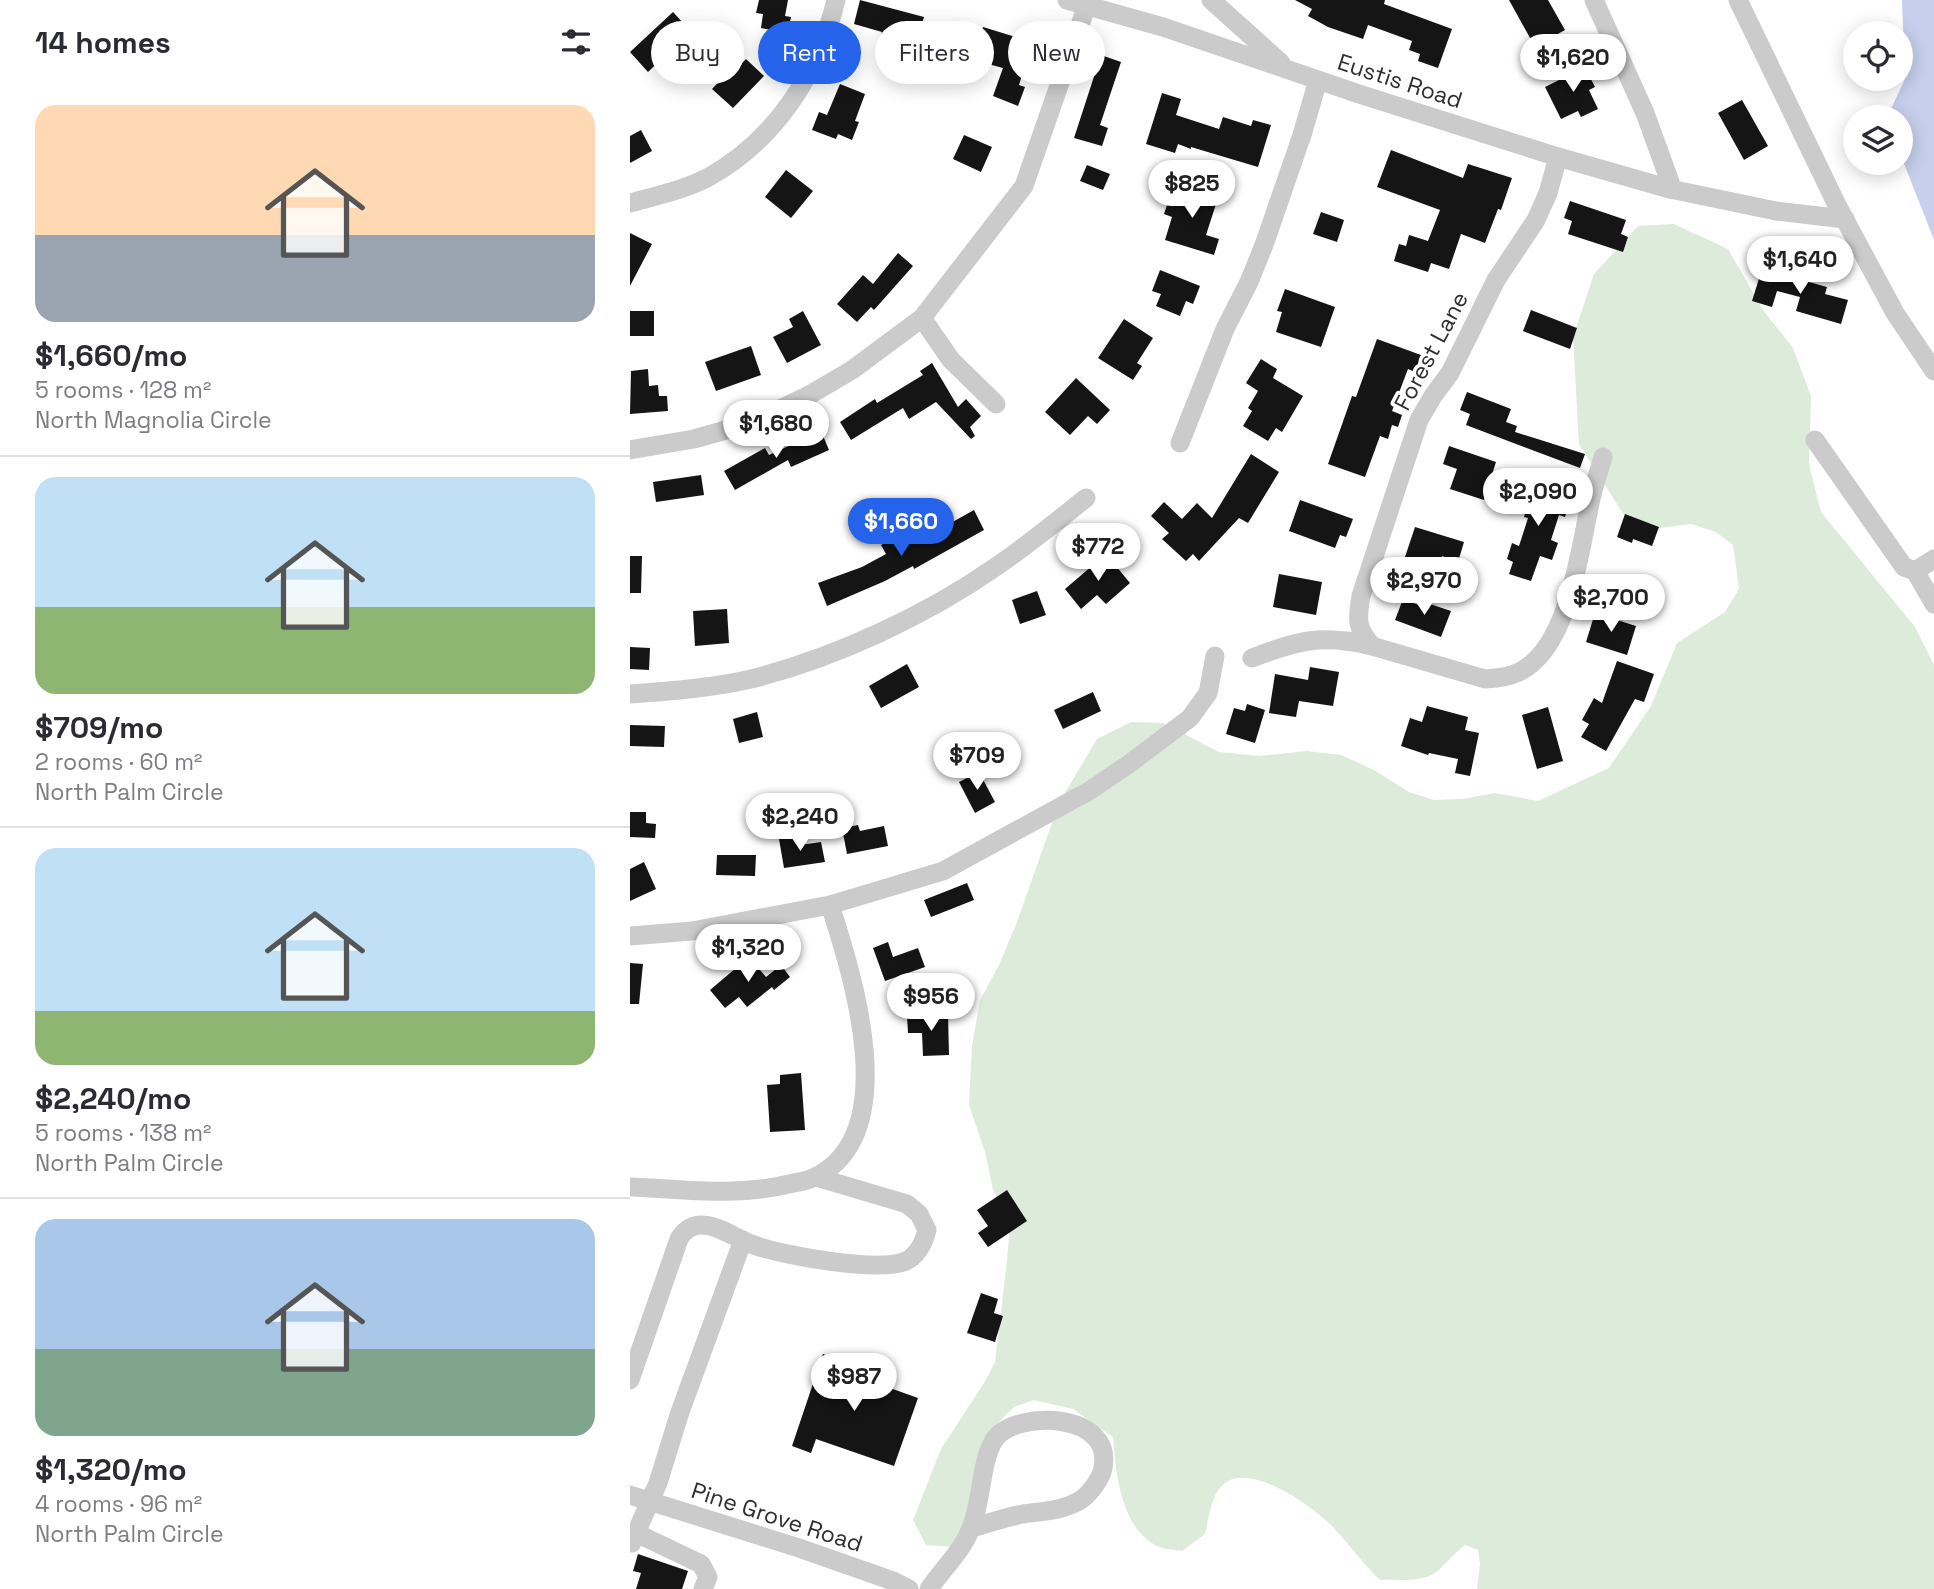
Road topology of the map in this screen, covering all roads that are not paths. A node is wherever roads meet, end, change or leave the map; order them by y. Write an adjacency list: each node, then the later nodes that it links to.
1 (836, 0): 11 (street)
2 (1067, 0): 6 (street, Eustis Road)
3 (1211, 0): 7 (street)
4 (1594, 0): 10 (street)
5 (1738, 0): 12 (street)
6 (1087, 5): 7 (street, Eustis Road); 13 (street)
7 (1288, 69): 8 (street, Eustis Road)
8 (1318, 80): 9 (street, Eustis Road); 17 (street)
9 (1558, 157): 10 (street, Eustis Road); 24 (street, Forest Lane)
10 (1670, 189): 12 (street, Eustis Road)
11 (630, 203)
12 (1845, 219): 14 (street)
13 (922, 318): 15 (street); 18 (street)
14 (1934, 371)
15 (996, 404)
16 (1815, 440): 22 (street)
17 (1180, 443)
18 (630, 450)
19 (1603, 457): 24 (street)
20 (1086, 498): 27 (street)
21 (1934, 559): 22 (street)
22 (1915, 571): 23 (street)
23 (1934, 604)
24 (1372, 646): 26 (street)
25 (1215, 656): 28 (street)
26 (1252, 658)
27 (630, 694)
28 (830, 905): 29 (street); 30 (street)
29 (630, 936)
30 (816, 1177): 31 (street); 32 (street)
31 (630, 1187)
32 (743, 1240): 33 (street); 35 (street)
33 (630, 1380)
34 (630, 1495): 35 (street, Pine Grove Road)
35 (650, 1502): 37 (street); 39 (street, Pine Grove Road)
36 (972, 1528): 36 (street); 40 (street)
37 (632, 1538): 38 (street)
38 (704, 1589)
39 (909, 1589)
40 (929, 1589)

